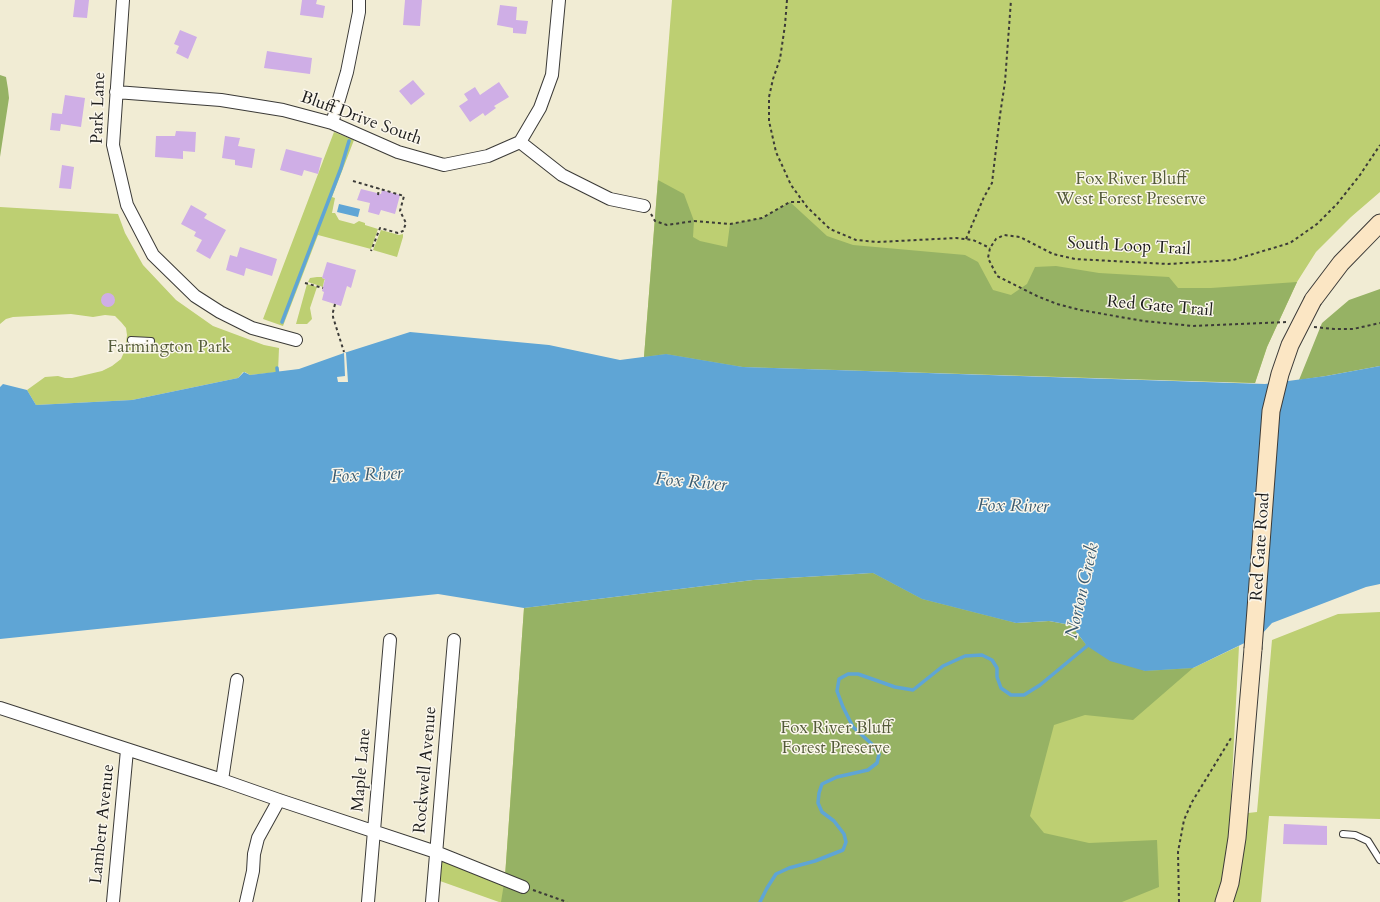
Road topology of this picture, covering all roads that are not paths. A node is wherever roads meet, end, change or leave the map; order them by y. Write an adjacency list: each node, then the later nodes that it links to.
1 (123, 0): 4 (street, Park Lane)
2 (359, 0): 5 (street)
3 (559, 0): 6 (street)
4 (116, 92): 5 (street, Bluff Drive South); 10 (street, Park Lane)
5 (332, 123): 6 (street, Bluff Drive South)
6 (520, 142): 7 (street)
7 (644, 206)
8 (1380, 223): 28 (main road, Red Gate Road, bridge)
9 (131, 340): 11 (lane)
10 (296, 340)
11 (151, 341)
12 (390, 640): 19 (street, Maple Lane)
13 (454, 640): 21 (street, Rockwell Avenue)
14 (237, 680): 17 (street)
15 (0, 708): 16 (street)
16 (127, 750): 17 (street); 24 (street, Lambert Avenue)
17 (222, 780): 18 (street)
18 (279, 800): 19 (street); 25 (street)
19 (374, 831): 21 (street); 26 (street, Maple Lane)
20 (1343, 834): 22 (lane)
21 (436, 852): 23 (street); 27 (street, Rockwell Avenue)
22 (1380, 860)
23 (523, 887)
24 (113, 902)
25 (246, 902)
26 (368, 902)
27 (432, 902)
28 (1224, 902)

